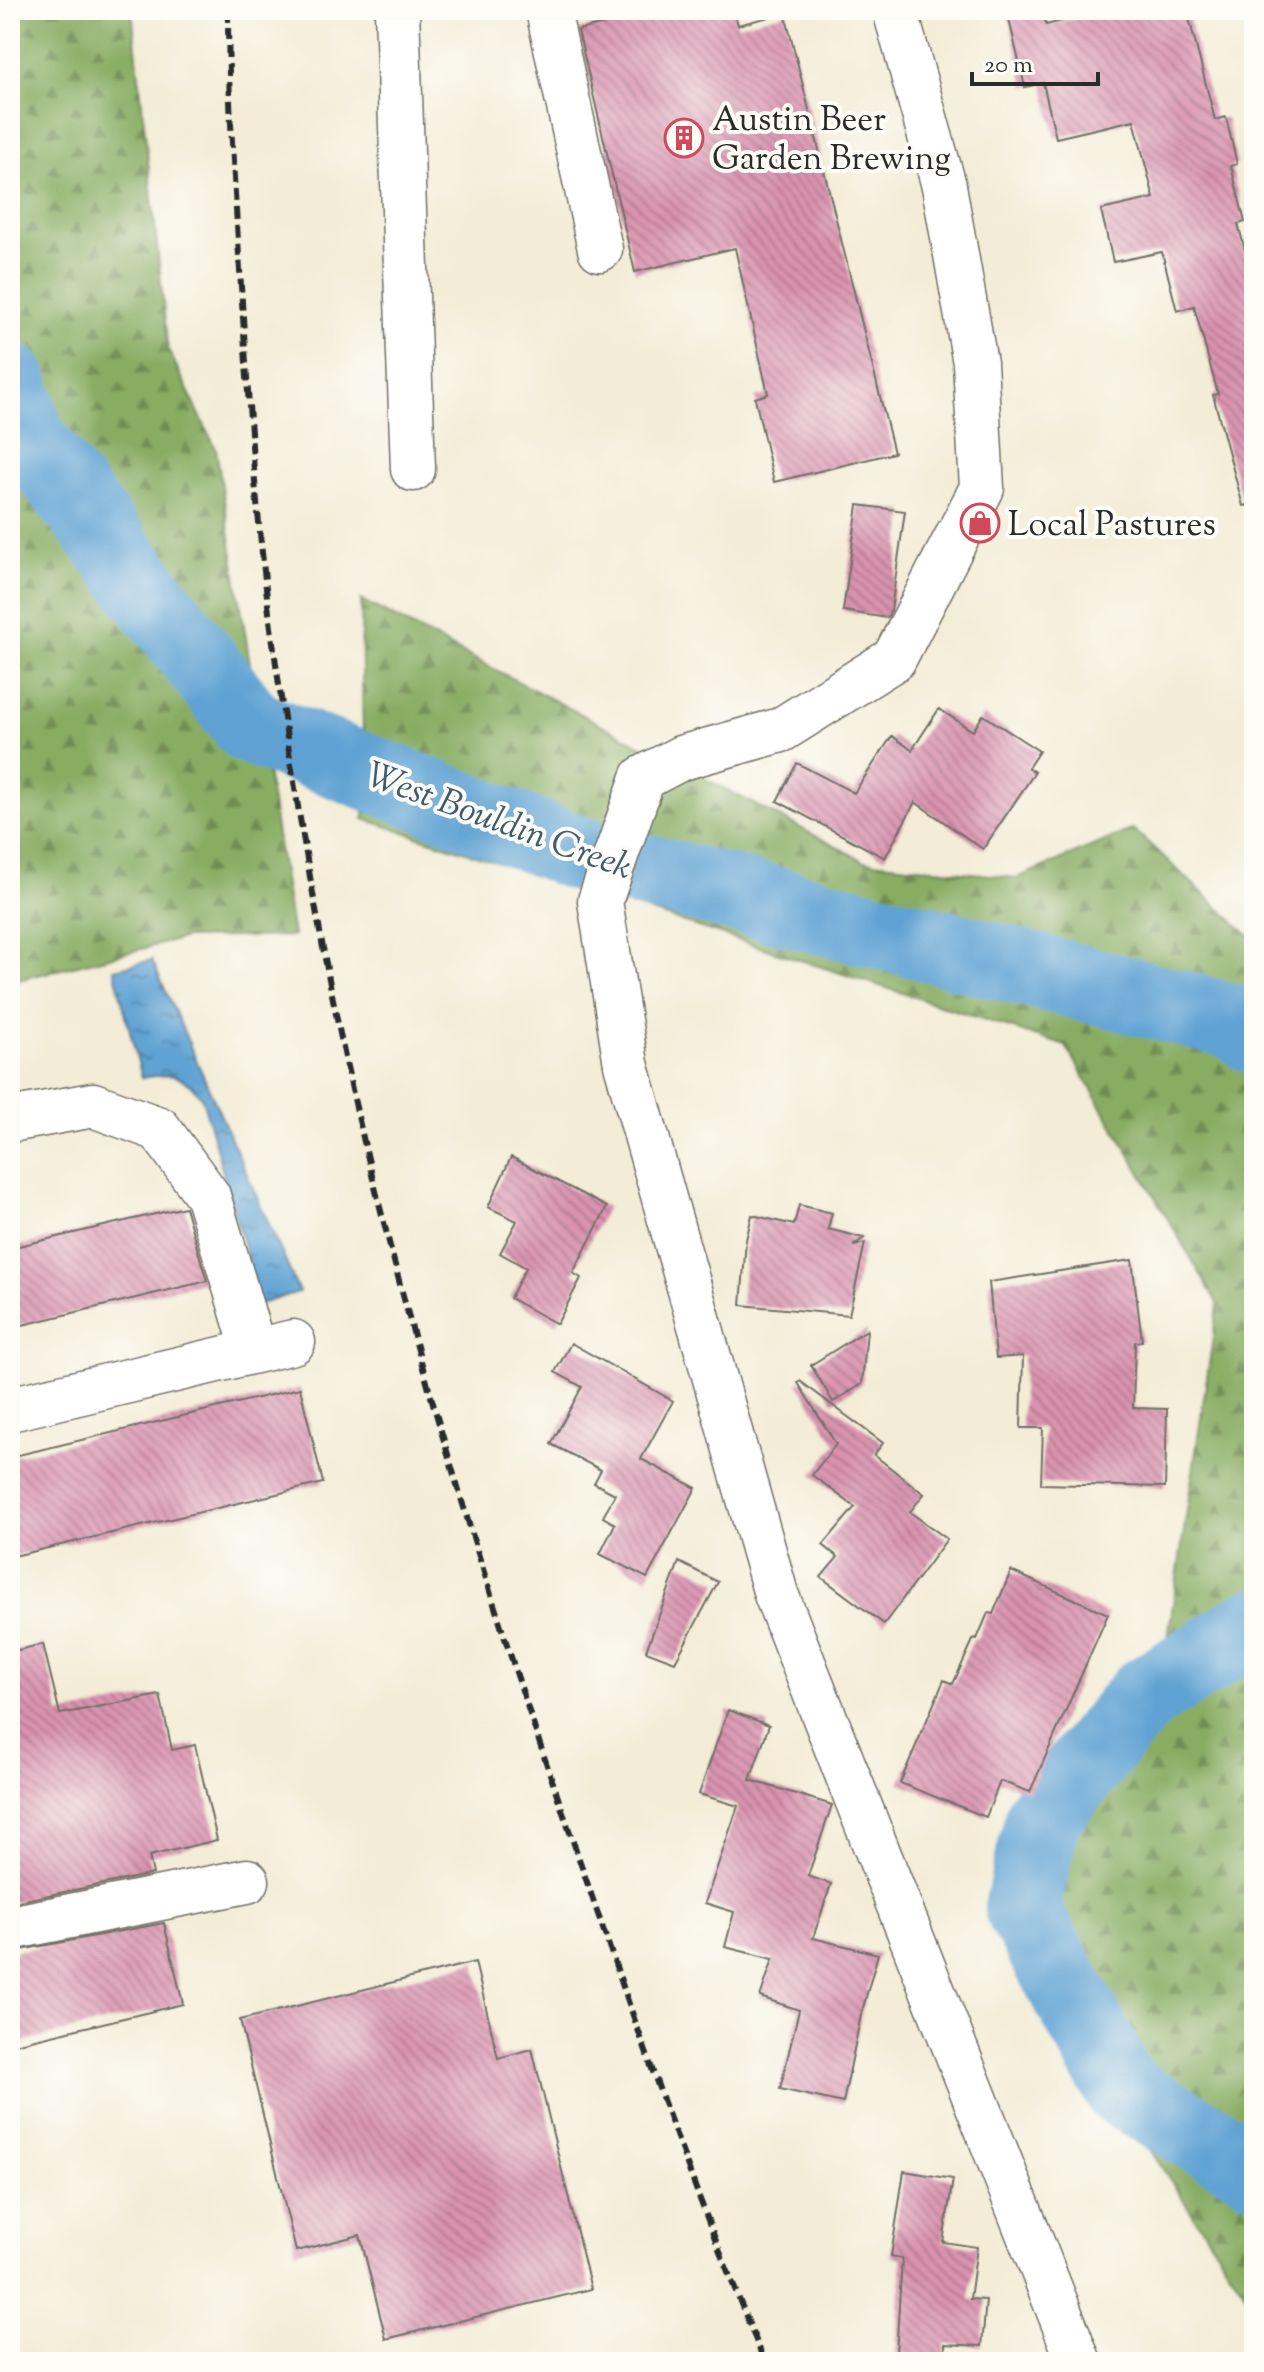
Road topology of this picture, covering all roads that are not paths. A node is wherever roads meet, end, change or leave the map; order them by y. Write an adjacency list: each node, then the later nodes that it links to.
1 (397, 10): 5 (lane)
2 (548, 10): 4 (lane)
3 (895, 10): 10 (lane)
4 (600, 249)
5 (413, 469)
6 (10, 1120): 7 (lane)
7 (10, 1409)
8 (247, 1881): 9 (lane)
9 (10, 1928)
10 (1079, 2362)

